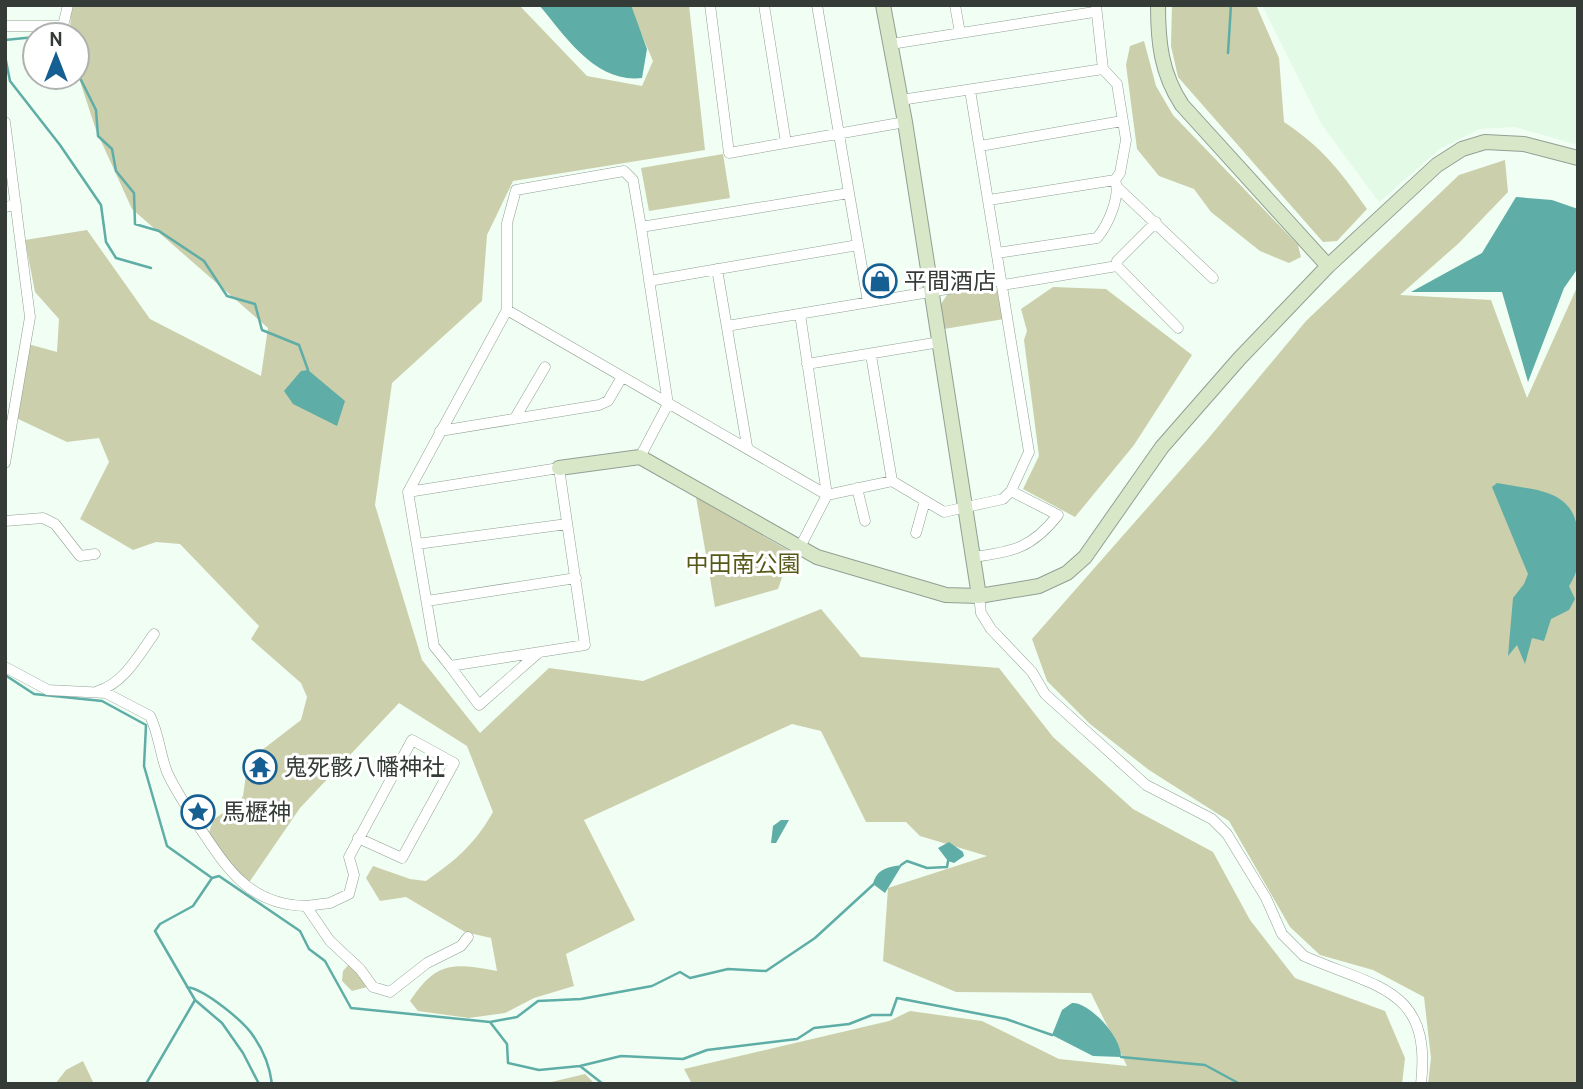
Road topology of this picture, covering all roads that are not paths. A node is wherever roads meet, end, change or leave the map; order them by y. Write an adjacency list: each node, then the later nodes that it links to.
1 (68, 5): 9 (street)
2 (710, 5): 19 (street)
3 (764, 5): 19 (street)
4 (817, 5): 18 (street)
5 (883, 5): 11 (street)
6 (955, 5): 10 (street)
7 (1158, 5): 31 (street)
8 (1095, 8): 10 (street); 12 (street)
9 (5, 26)
10 (960, 33): 11 (street)
11 (891, 44): 14 (street)
12 (1103, 69): 13 (street); 15 (street)
13 (970, 90): 14 (street); 20 (street)
14 (901, 100): 17 (street)
15 (1122, 121): 20 (street); 22 (street)
16 (5, 122): 25 (street)
17 (905, 122): 18 (street); 36 (street)
18 (839, 134): 19 (street); 23 (street)
19 (786, 143)
20 (981, 146): 24 (street)
21 (1578, 158): 31 (street)
22 (1116, 184): 24 (street); 26 (street); 29 (street)
23 (849, 193): 27 (street); 28 (street)
24 (989, 200): 29 (street)
25 (11, 206): 52 (street)
26 (1156, 222): 30 (street); 33 (street)
27 (641, 226): 34 (street); 38 (street)
28 (858, 245): 32 (street); 37 (street)
29 (997, 253): 35 (street)
30 (1117, 266): 35 (street); 41 (street)
31 (1328, 266): 70 (street)
32 (717, 270): 34 (street); 40 (street)
33 (1213, 278)
34 (649, 281): 47 (street)
35 (1002, 282): 36 (street); 57 (street)
36 (931, 291): 37 (street); 42 (street)
37 (868, 302): 39 (street)
38 (507, 310): 46 (street); 49 (street)
39 (800, 314): 40 (street); 44 (street)
40 (727, 326): 50 (street)
41 (1178, 328)
42 (940, 342): 43 (street); 60 (street)
43 (872, 355): 44 (street); 54 (street)
44 (807, 364): 58 (street)
45 (545, 367): 48 (street)
46 (622, 377): 47 (street); 48 (street)
47 (668, 404): 50 (street); 51 (street)
48 (515, 418): 49 (street)
49 (440, 431): 56 (street)
50 (747, 446): 58 (street)
51 (640, 457): 53 (street); 66 (street)
52 (5, 463)
53 (559, 468): 56 (street); 63 (street)
54 (892, 481): 55 (street); 59 (street)
55 (858, 488): 58 (street); 62 (street)
56 (408, 492): 65 (street)
57 (1011, 492): 60 (street); 68 (street)
58 (827, 495): 66 (street)
59 (925, 501): 60 (street); 64 (street)
60 (966, 507): 68 (street)
61 (5, 521): 67 (street)
62 (864, 521)
63 (567, 524): 65 (street); 69 (street)
64 (916, 533)
65 (416, 544): 71 (street)
66 (799, 549): 70 (street)
67 (94, 554)
68 (973, 557): 70 (street)
69 (576, 578): 71 (street); 73 (street)
70 (979, 596): 80 (street)
71 (428, 601): 74 (street)
72 (154, 634): 76 (street)
73 (538, 653): 74 (street); 74 (street)
74 (450, 666)
75 (5, 667): 76 (street)
76 (98, 691): 78 (street)
77 (358, 838): 77 (street); 78 (street)
78 (306, 906): 79 (street)
79 (468, 937)
80 (1421, 1084)

